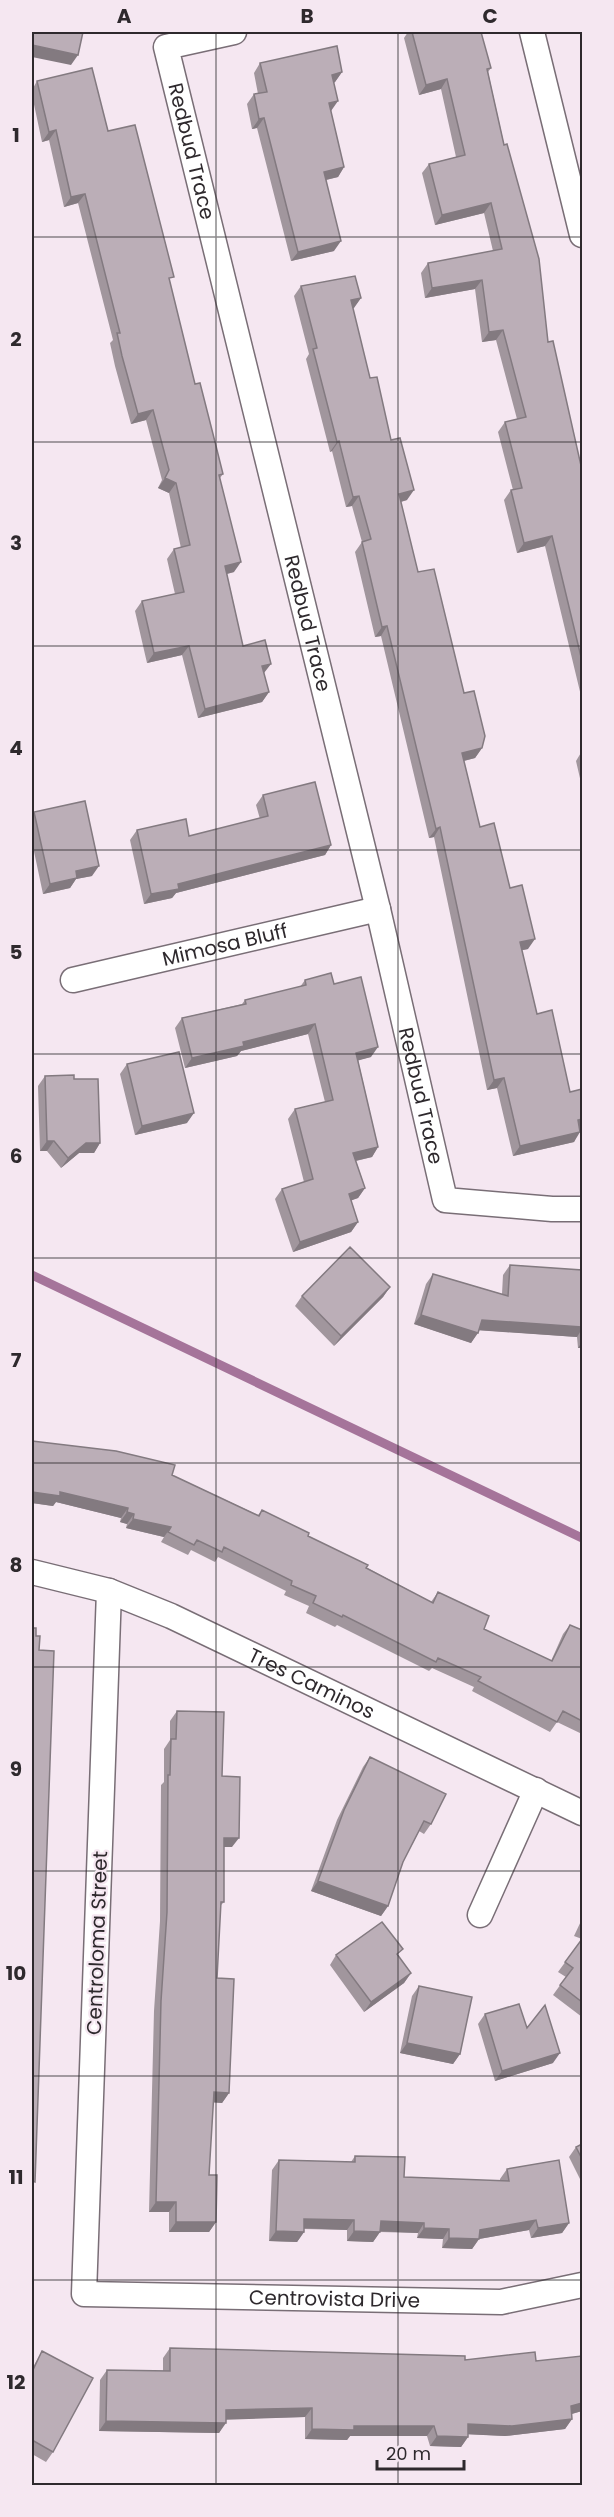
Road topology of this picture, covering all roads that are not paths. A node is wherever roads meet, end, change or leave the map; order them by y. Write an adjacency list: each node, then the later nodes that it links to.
1 (234, 32): 4 (street, Redbud Trace)
2 (532, 32): 3 (street)
3 (582, 234)
4 (378, 909): 5 (street, Mimosa Bluff); 6 (street, Redbud Trace)
5 (72, 980)
6 (582, 1209)
7 (32, 1572): 8 (street, Tres Caminos)
8 (109, 1591): 9 (street, Tres Caminos); 13 (street, Centroloma Street)
9 (536, 1790): 10 (street, Tres Caminos); 11 (street)
10 (582, 1813)
11 (480, 1915)
12 (582, 2285): 13 (street, Centrovista Drive)
13 (84, 2294)

